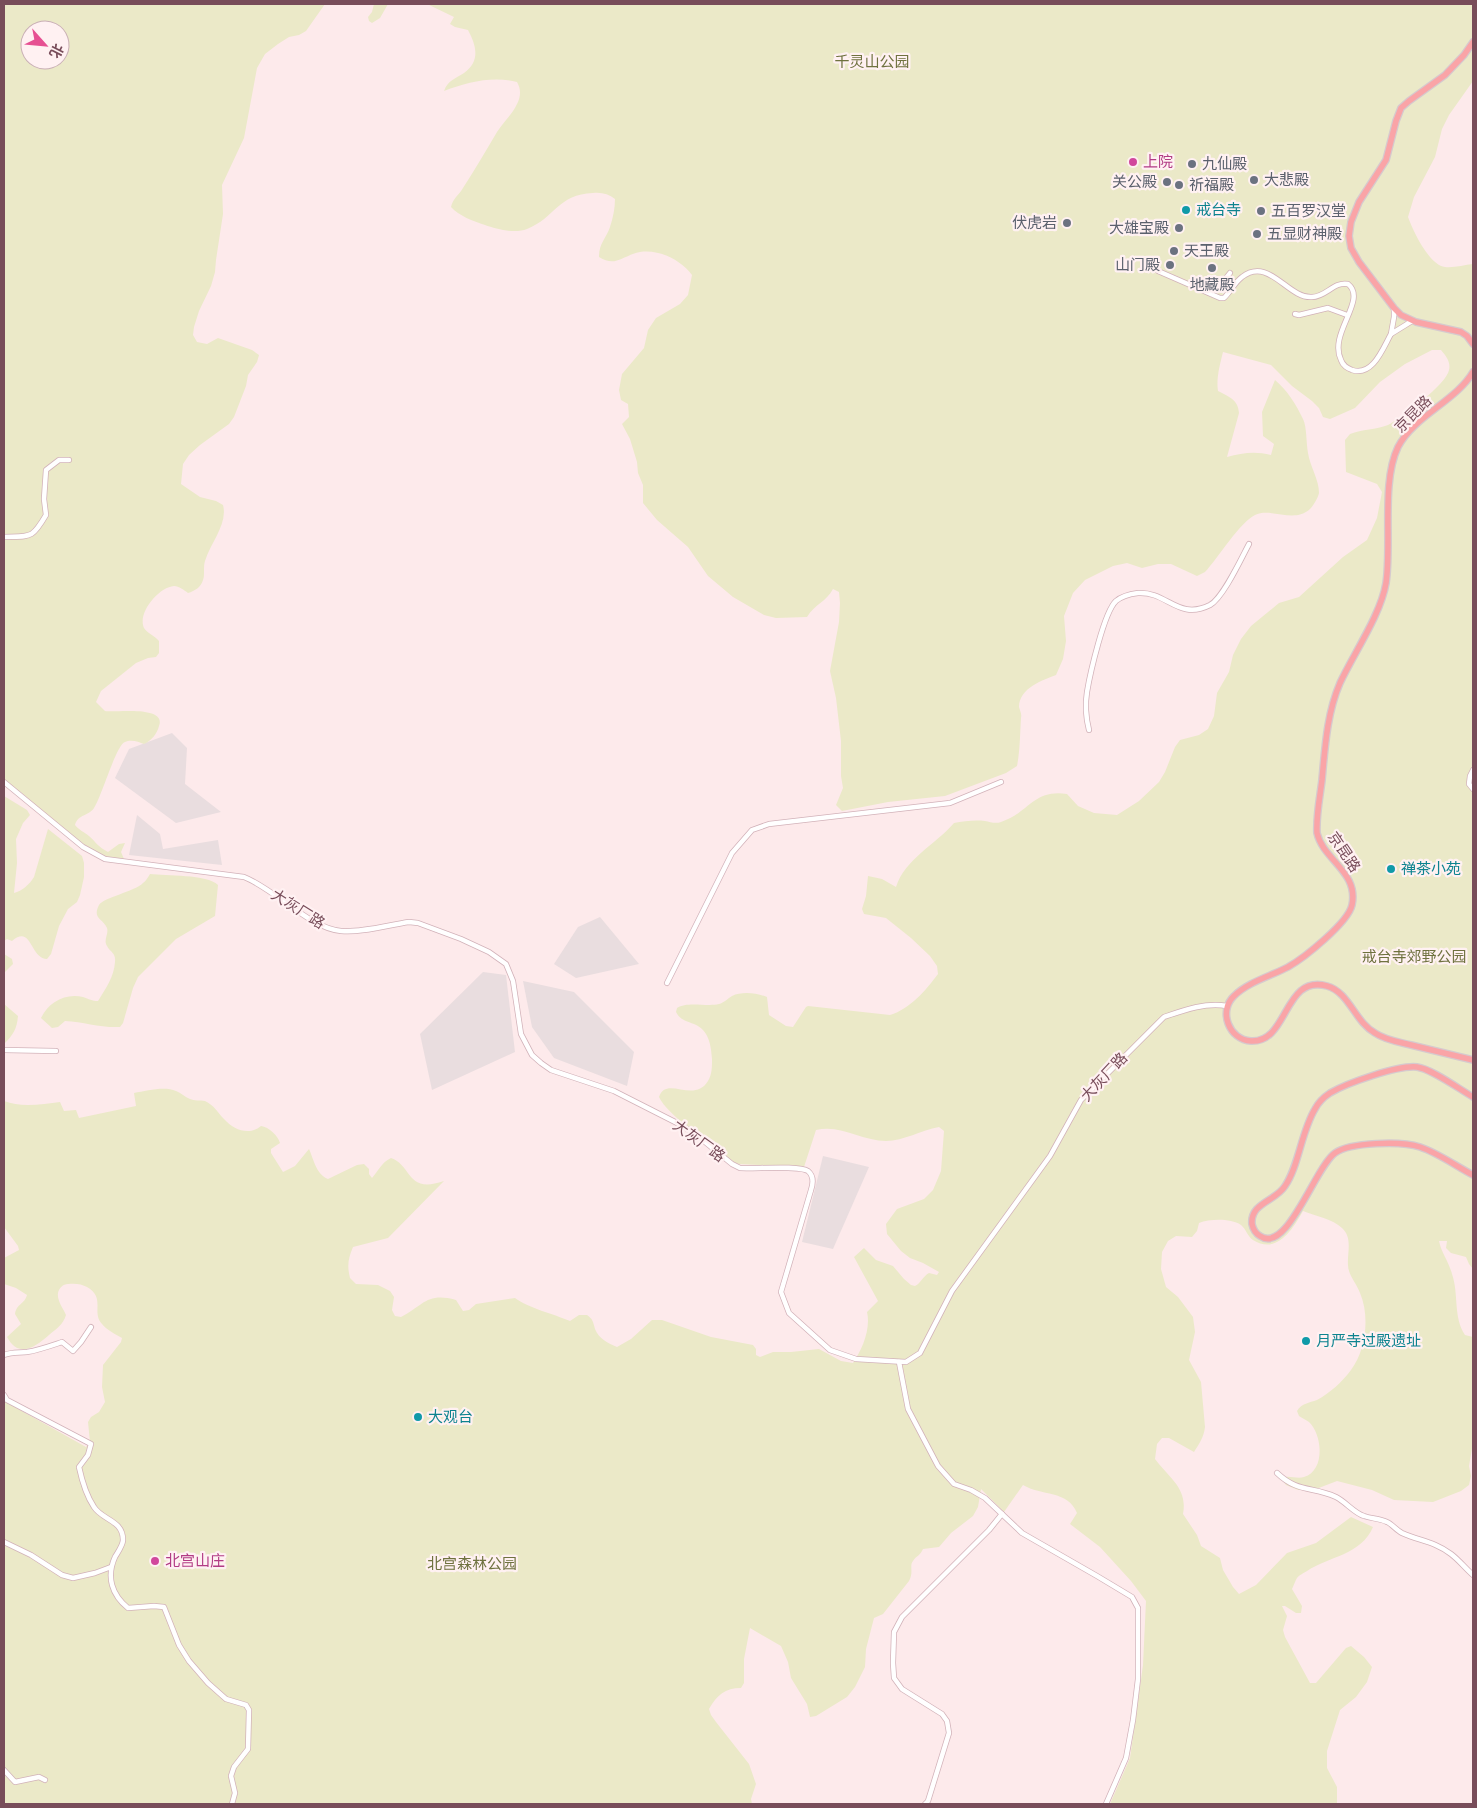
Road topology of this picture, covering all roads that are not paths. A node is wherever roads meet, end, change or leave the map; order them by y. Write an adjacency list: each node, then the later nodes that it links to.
1 (1473, 42): 5 (main road)
2 (1158, 272): 4 (street)
3 (1230, 273): 4 (street)
4 (1190, 284): 7 (street)
5 (1394, 308): 8 (main road); 9 (street)
6 (1295, 314): 7 (street)
7 (1347, 315): 9 (street)
8 (1412, 321): 9 (street); 10 (main road)
9 (1391, 334)
10 (1473, 344)
11 (1473, 372): 21 (main road, 京昆路)
12 (69, 460): 13 (street)
13 (4, 537)
14 (1249, 544): 15 (street)
15 (1089, 730)
16 (1473, 770): 19 (street)
17 (4, 782): 29 (street, 大灰厂路)
18 (1001, 782): 20 (street)
19 (1473, 789)
20 (667, 983)
21 (1228, 1006): 24 (main road); 29 (street, 大灰厂路)
22 (4, 1050): 23 (street)
23 (56, 1051)
24 (1473, 1060)
25 (1473, 1097): 26 (main road)
26 (1473, 1175)
27 (91, 1327): 28 (street)
28 (4, 1355)
29 (899, 1362): 32 (street)
30 (4, 1395): 34 (street)
31 (1277, 1473): 35 (street)
32 (1002, 1514): 39 (street); 40 (street)
33 (4, 1542): 34 (street)
34 (111, 1567): 38 (street)
35 (1473, 1575)
36 (4, 1770): 37 (street)
37 (45, 1780)
38 (232, 1804)
39 (925, 1804)
40 (1106, 1804)

